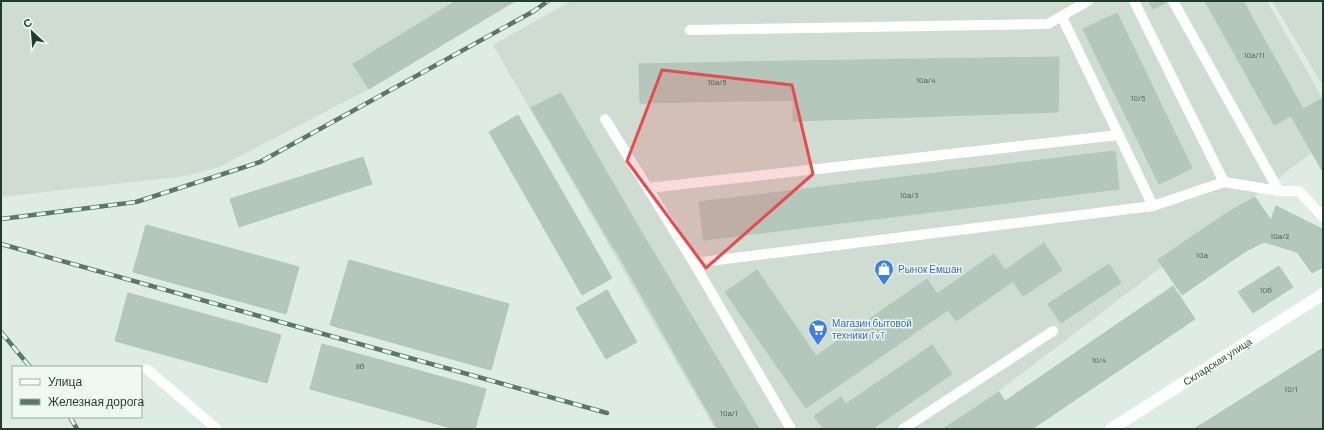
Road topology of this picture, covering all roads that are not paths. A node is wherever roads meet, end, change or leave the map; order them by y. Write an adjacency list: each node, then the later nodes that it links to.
1 (1088, 1): 4 (lane)
2 (1134, 1): 8 (lane)
3 (1173, 1): 10 (lane)
4 (1062, 17): 5 (lane); 7 (lane)
5 (690, 30)
6 (605, 119): 9 (lane)
7 (1119, 135): 9 (lane); 11 (lane)
8 (1224, 182): 10 (lane); 11 (lane)
9 (648, 188): 13 (lane)
10 (1279, 191): 12 (lane)
11 (1153, 206): 13 (lane)
12 (1323, 218)
13 (694, 263): 18 (lane)
14 (1323, 294): 20 (street, Складская улица)
15 (1053, 331): 19 (lane)
16 (147, 369): 17 (lane)
17 (217, 429)
18 (791, 429)
19 (903, 429)
20 (1111, 429)

